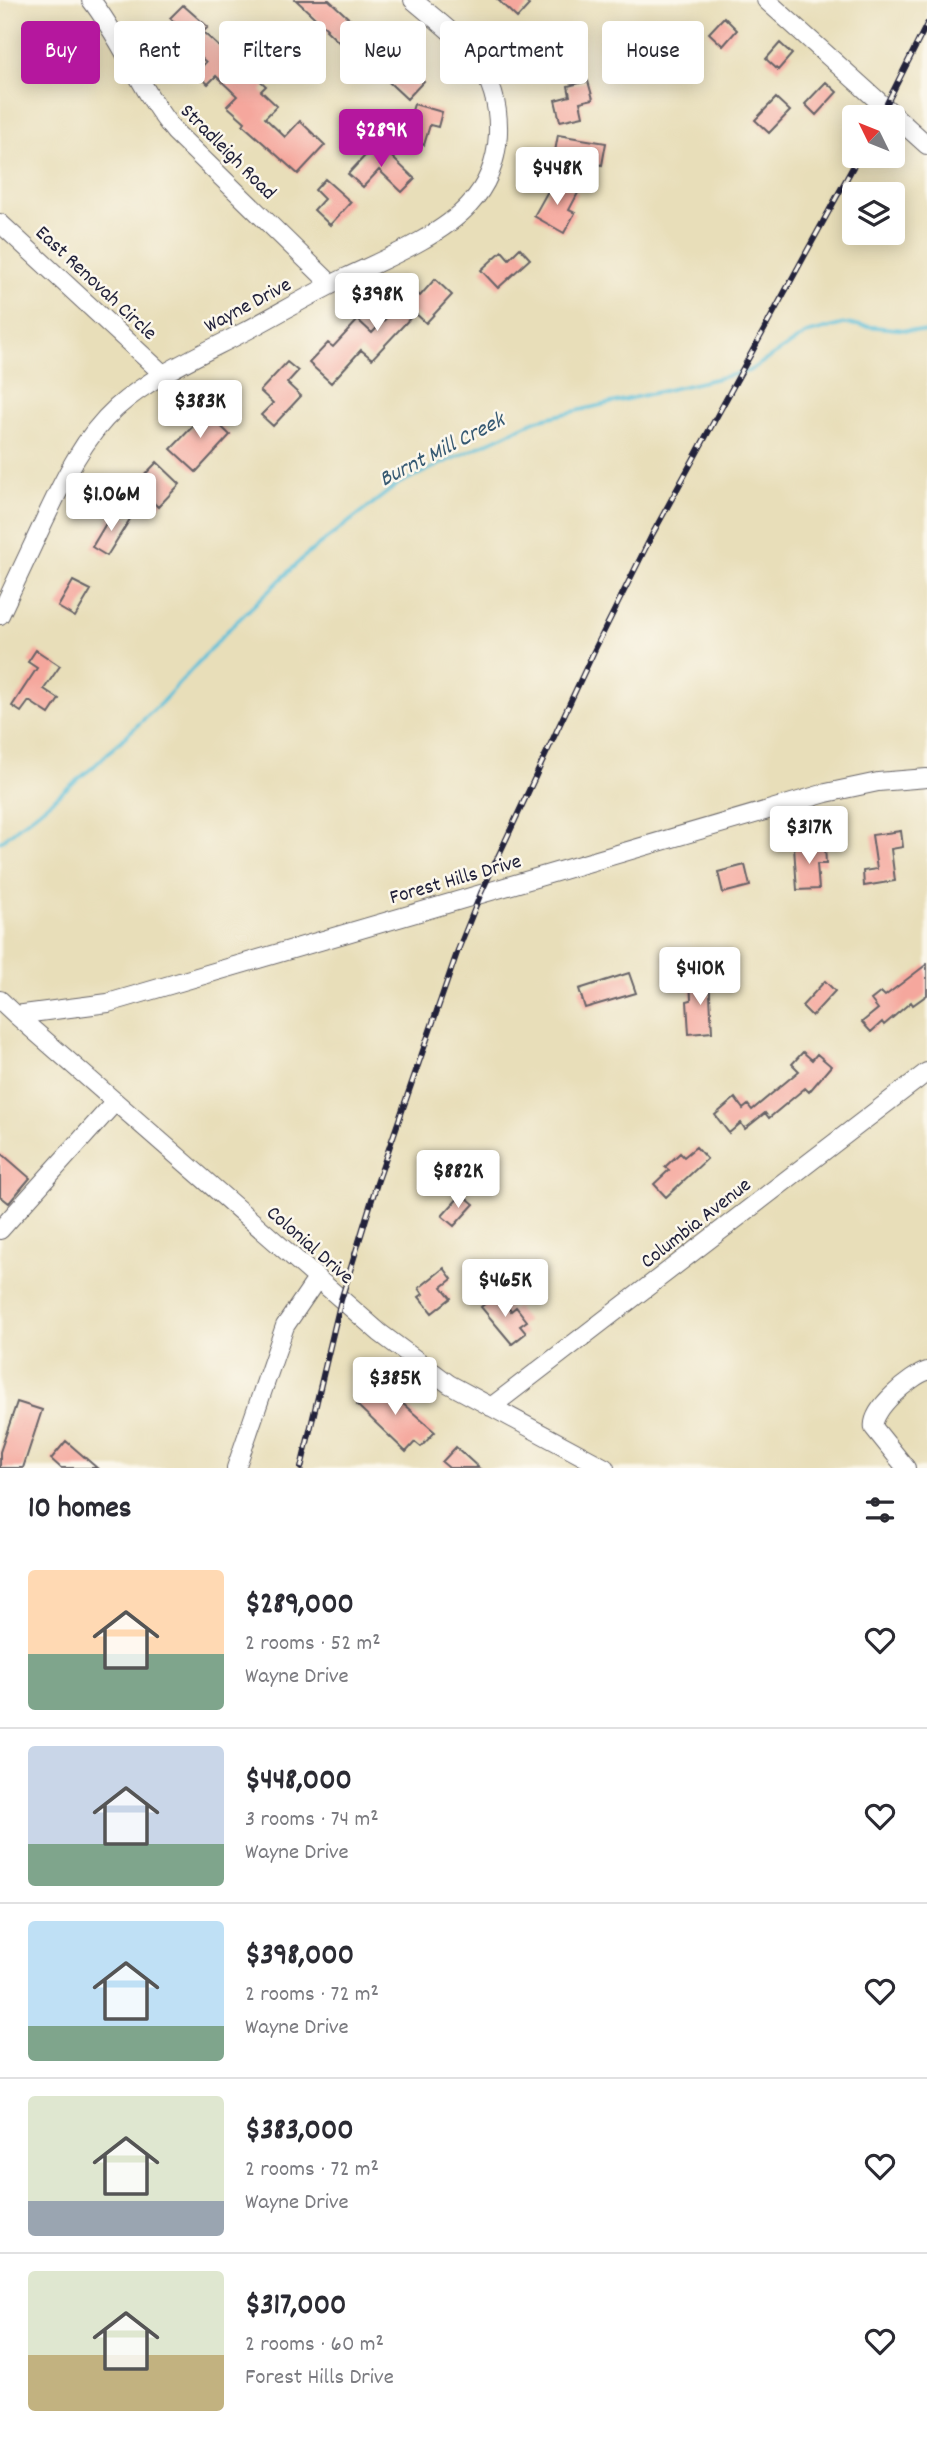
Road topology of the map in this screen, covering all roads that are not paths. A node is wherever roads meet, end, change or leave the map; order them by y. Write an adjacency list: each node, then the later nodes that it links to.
1 (91, 0): 6 (street, Stradleigh Road)
2 (414, 0): 6 (street, Wayne Drive)
3 (766, 0): 4 (street)
4 (927, 145)
5 (0, 223): 7 (street, East Renovah Circle)
6 (331, 284): 7 (street, Wayne Drive)
7 (163, 374): 8 (street, Wayne Drive)
8 (0, 615)
9 (927, 778): 10 (street, Forest Hills Drive)
10 (6, 1011): 12 (street, Colonial Drive)
11 (927, 1072): 16 (street, Columbia Avenue)
12 (115, 1102): 13 (street); 14 (street, Colonial Drive)
13 (0, 1230)
14 (317, 1279): 16 (street, Colonial Drive); 17 (street)
15 (927, 1371): 19 (street)
16 (491, 1408): 18 (street, Colonial Drive)
17 (236, 1468)
18 (605, 1468)
19 (906, 1468)

